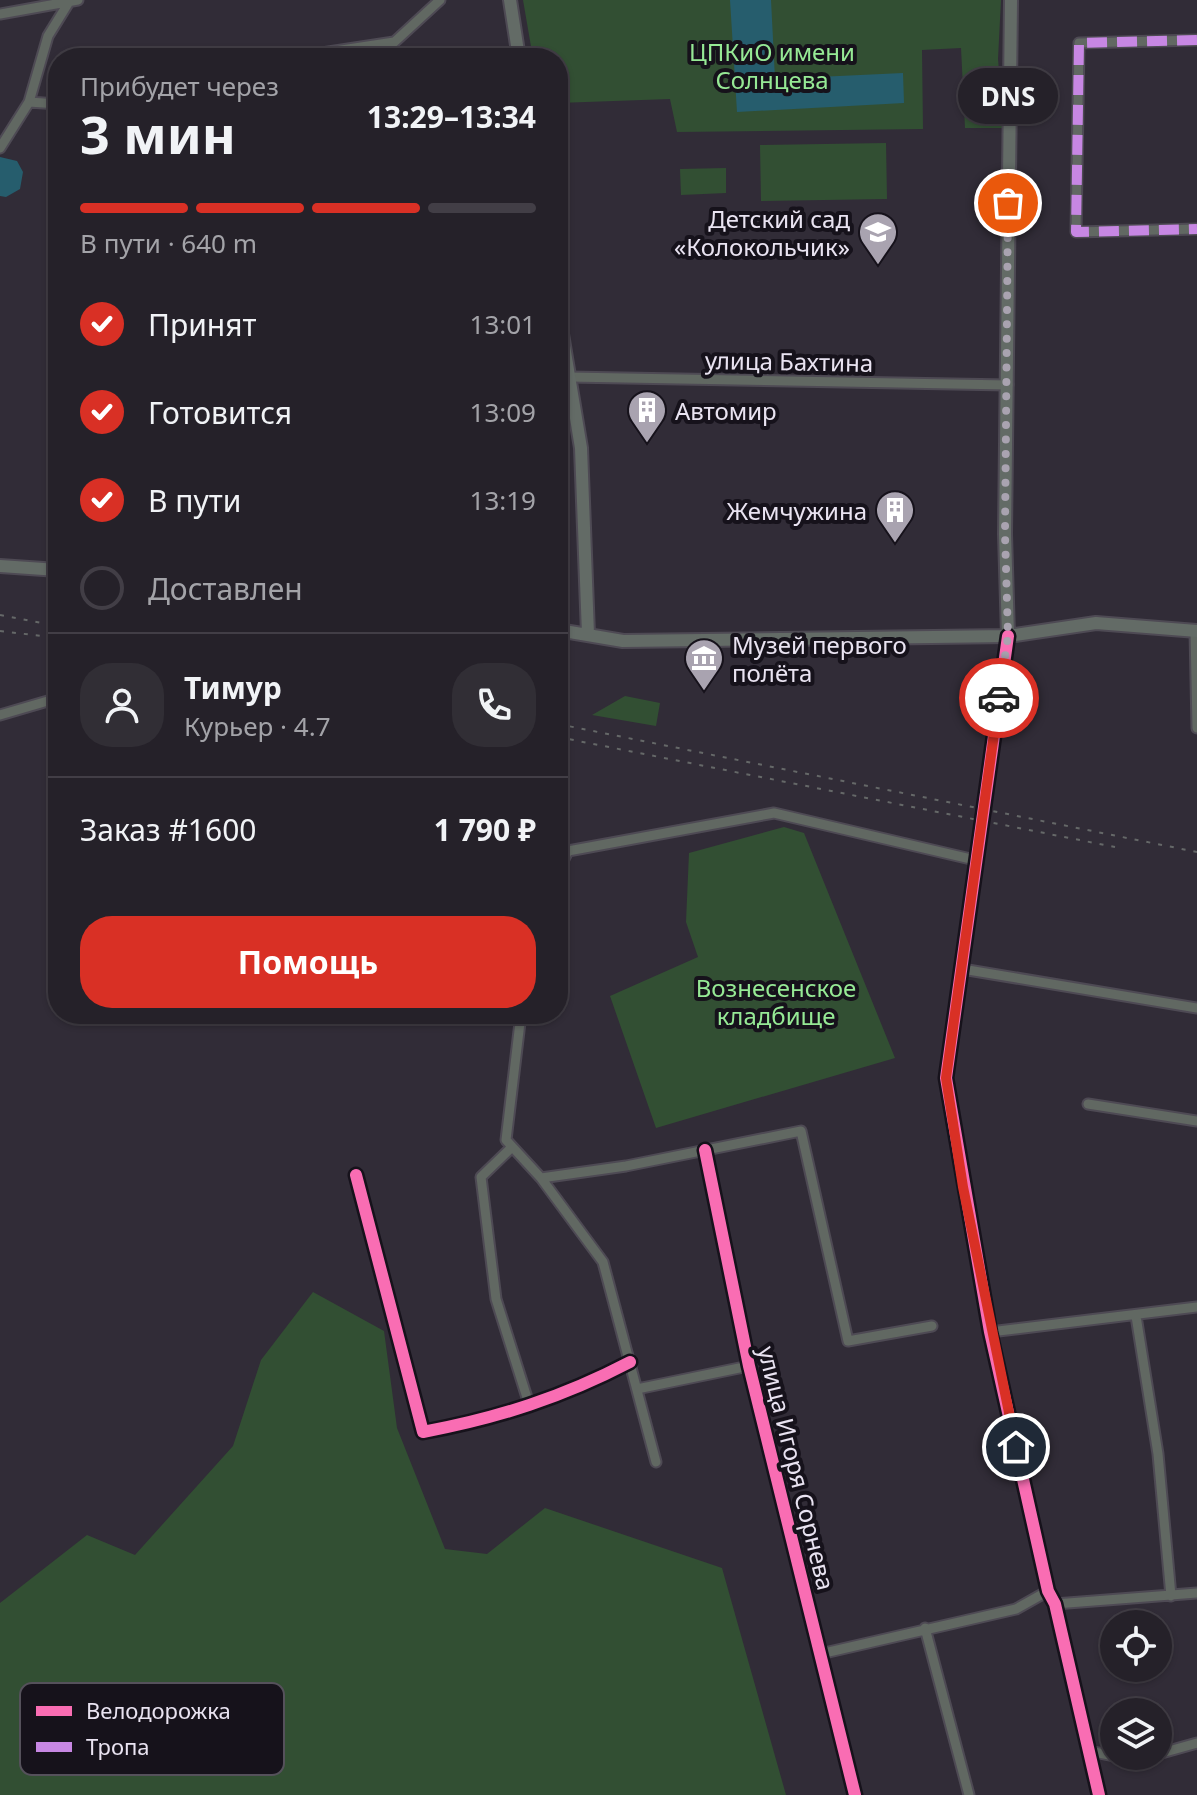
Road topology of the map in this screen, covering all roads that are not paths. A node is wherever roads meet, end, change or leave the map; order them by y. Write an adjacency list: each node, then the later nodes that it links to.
1 (440, 0): 7 (street)
2 (510, 0): 10 (main road)
3 (1011, 0): 17 (main road)
4 (73, 1): 5 (street); 11 (street)
5 (0, 14)
6 (1197, 40): 14 (street)
7 (394, 42): 8 (street); 9 (street)
8 (355, 48)
9 (388, 48)
10 (517, 48)
11 (29, 102): 12 (street); 13 (street)
12 (48, 103)
13 (0, 148)
14 (1197, 229)
15 (568, 371): 16 (main road)
16 (569, 377): 17 (street, улица Бахтина); 22 (main road)
17 (1008, 385): 23 (main road)
18 (0, 566): 19 (main road)
19 (48, 569)
20 (568, 631): 22 (main road)
21 (1196, 631): 23 (main road); 26 (street)
22 (588, 634): 23 (main road)
23 (1008, 636): 28 (street)
24 (48, 701): 25 (street)
25 (0, 715)
26 (1197, 728)
27 (568, 849): 28 (street)
28 (975, 860): 29 (street)
29 (962, 969): 30 (street); 41 (street)
30 (1197, 1008)
31 (520, 1024): 34 (street)
32 (1088, 1104): 33 (street)
33 (1197, 1121)
34 (511, 1148): 37 (street); 45 (street)
35 (705, 1150): 37 (street); 40 (street); 43 (street, улица Игоря Сорнева)
36 (356, 1175): 45 (street)
37 (541, 1178): 42 (street)
38 (1197, 1307): 39 (street)
39 (1136, 1316): 41 (street); 49 (street)
40 (932, 1326)
41 (990, 1332): 47 (street)
42 (630, 1362): 44 (street); 45 (street)
43 (749, 1366): 44 (street); 52 (street, улица Игоря Сорнева)
44 (637, 1389): 46 (street)
45 (529, 1404)
46 (656, 1462)
47 (1048, 1591): 50 (street); 51 (street)
48 (1197, 1593): 49 (street)
49 (1171, 1596): 50 (street)
50 (1055, 1604): 55 (street)
51 (925, 1628): 52 (street); 58 (street)
52 (820, 1654): 57 (street, улица Игоря Сорнева)
53 (1197, 1743): 54 (street)
54 (1172, 1750)
55 (1089, 1751): 56 (street); 59 (street)
56 (1100, 1753)
57 (855, 1795)
58 (969, 1795)
59 (1099, 1795)

